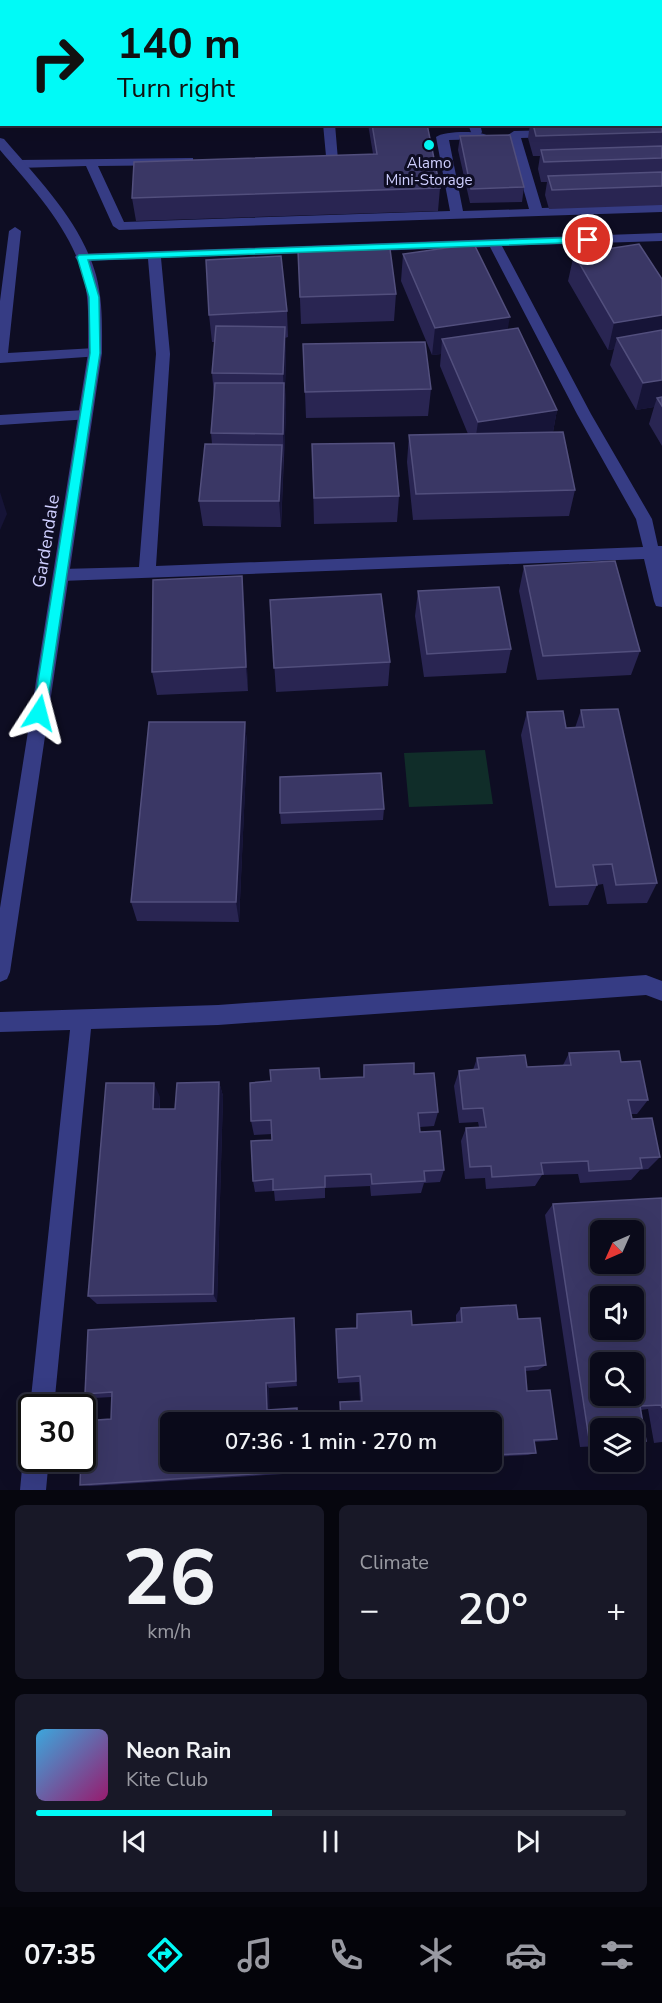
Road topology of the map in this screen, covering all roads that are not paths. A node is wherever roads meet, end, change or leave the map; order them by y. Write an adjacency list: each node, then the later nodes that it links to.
1 (329, 126): 6 (street)
2 (476, 131): 4 (street); 12 (street)
3 (571, 133): 4 (street)
4 (505, 135): 11 (street)
5 (0, 142): 9 (street, Gardendale)
6 (298, 160)
7 (206, 161): 8 (street)
8 (90, 162): 9 (street); 12 (street)
9 (18, 164): 17 (street, Gardendale)
10 (662, 208): 11 (street)
11 (537, 213): 12 (street)
12 (457, 215)
13 (15, 231): 19 (street)
14 (661, 240): 15 (street)
15 (494, 243): 16 (street); 22 (street)
16 (154, 255): 17 (street); 23 (street)
17 (82, 257): 18 (street, Gardendale)
18 (95, 353): 19 (street); 20 (street, Gardendale)
19 (0, 358)
20 (85, 416): 21 (street); 24 (street, Gardendale)
21 (0, 420)
22 (657, 552): 23 (street); 25 (street)
23 (147, 572): 24 (street)
24 (61, 575): 26 (street, Gardendale)
25 (662, 601)
26 (7, 875): 27 (street, Gardendale)
27 (0, 972)
28 (662, 991): 29 (street)
29 (82, 1019): 30 (street); 31 (street)
30 (0, 1022)
31 (43, 1394)
32 (35, 1472): 33 (street)
33 (33, 1490)

